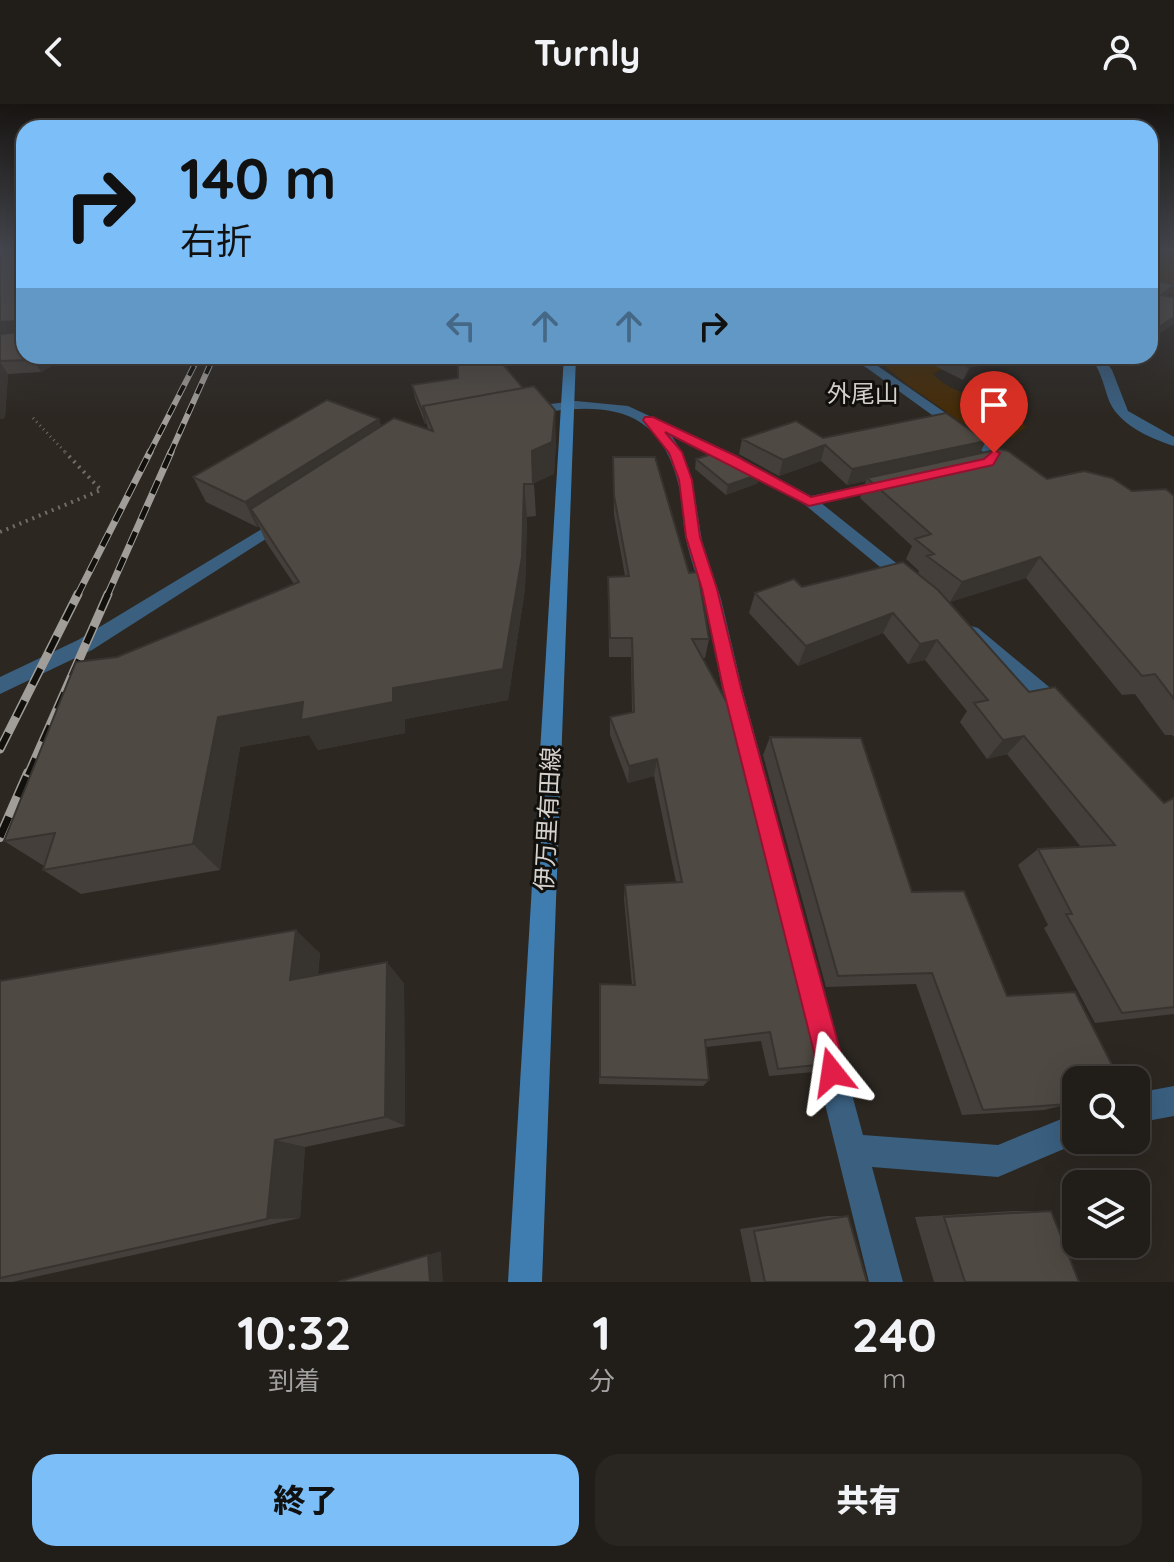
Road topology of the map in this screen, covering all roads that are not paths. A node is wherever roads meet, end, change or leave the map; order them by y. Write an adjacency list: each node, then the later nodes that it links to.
1 (574, 364): 4 (main road, 伊万里有田線)
2 (867, 364): 8 (street)
3 (1103, 364): 7 (street)
4 (567, 404): 5 (street); 6 (street); 20 (main road, 伊万里有田線)
5 (509, 413)
6 (649, 420): 10 (street); 19 (street)
7 (1174, 442)
8 (958, 469)
9 (899, 482): 10 (street)
10 (809, 501): 12 (street)
11 (297, 512): 14 (street)
12 (918, 590)
13 (954, 619): 15 (street)
14 (0, 686)
15 (1073, 721)
16 (1174, 1101): 17 (street)
17 (1150, 1105)
18 (1062, 1134): 19 (street)
19 (852, 1150): 21 (street)
20 (525, 1282)
21 (886, 1282)

